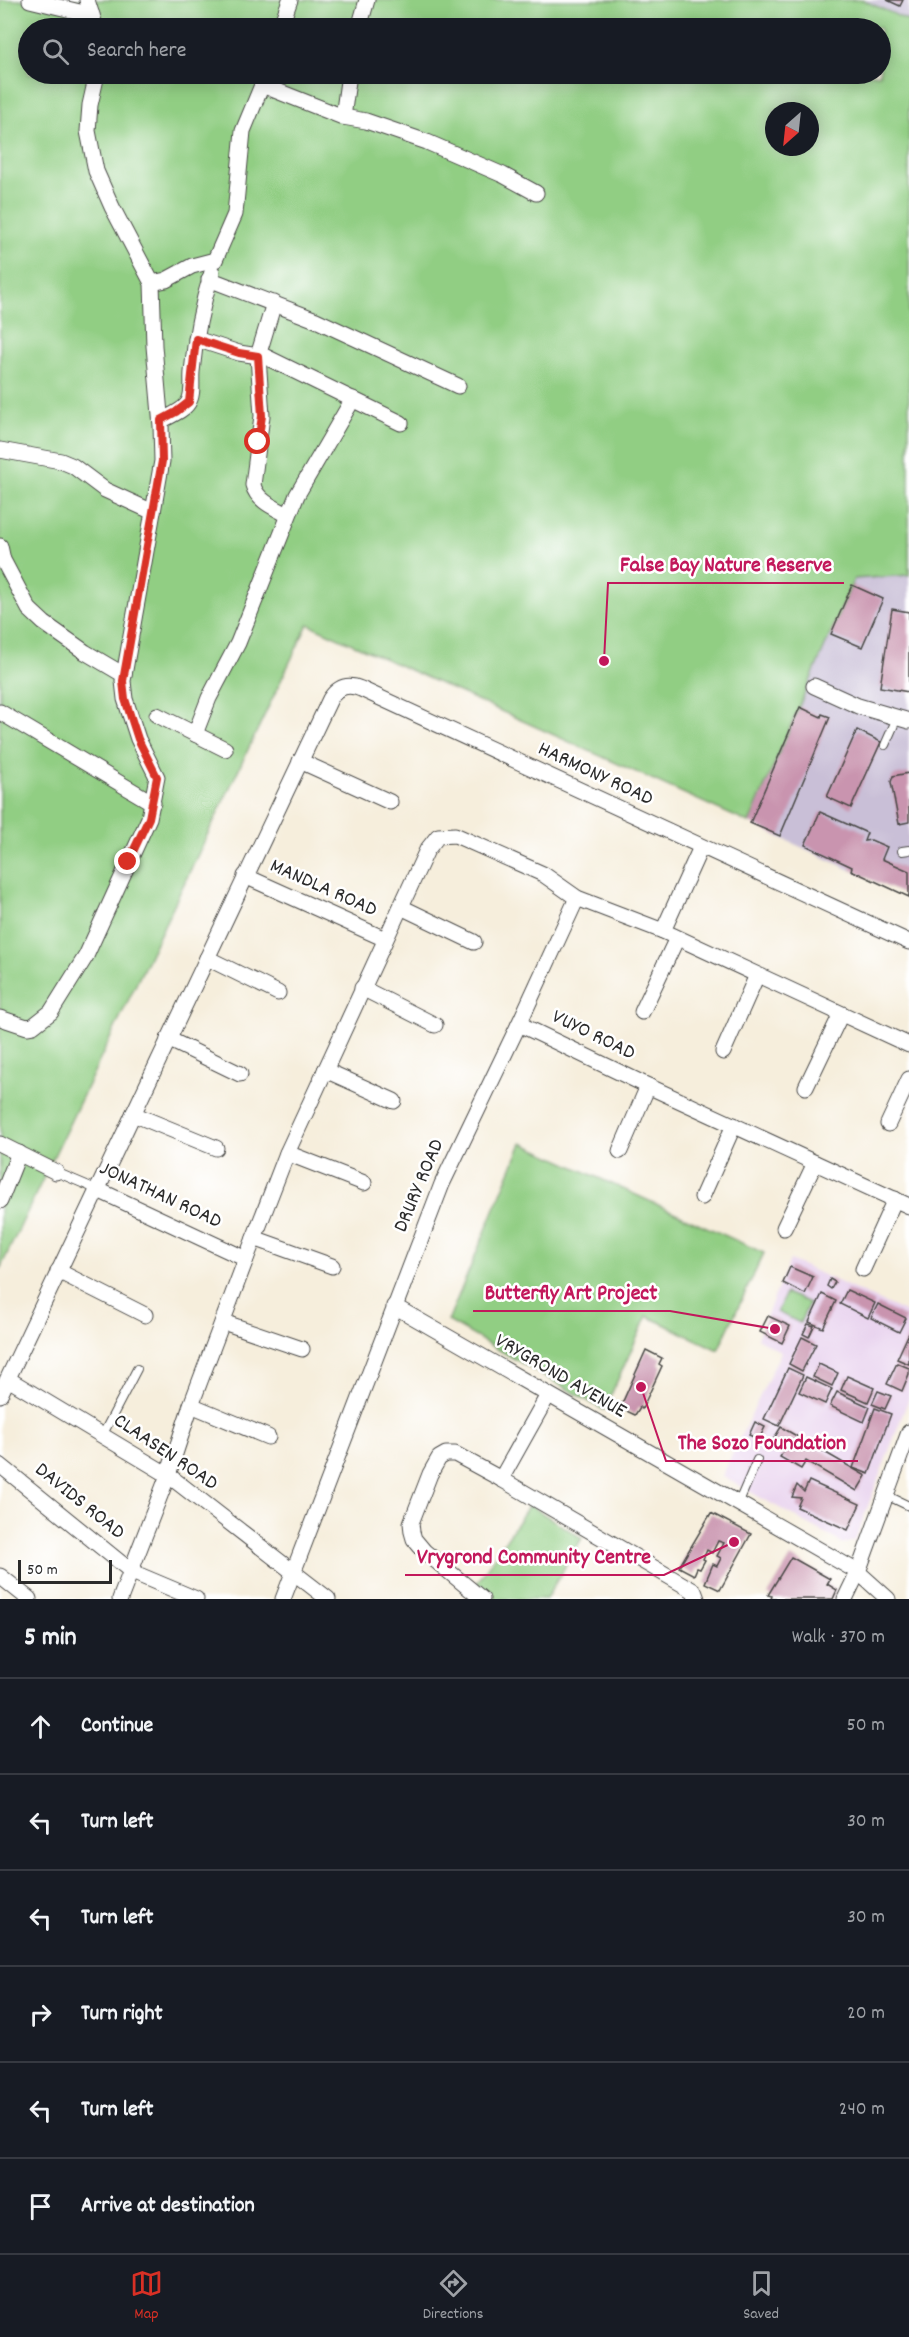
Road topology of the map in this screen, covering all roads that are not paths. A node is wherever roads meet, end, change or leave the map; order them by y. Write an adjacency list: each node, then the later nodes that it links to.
1 (30, 0): 5 (street)
2 (87, 0): 6 (street)
3 (290, 0): 7 (street)
4 (366, 0): 8 (street)
5 (82, 18)
6 (93, 18)
7 (284, 18)
8 (362, 18)
9 (95, 84): 17 (street)
10 (262, 84): 15 (street)
11 (274, 84): 13 (street)
12 (348, 84): 13 (street)
13 (343, 117): 14 (street)
14 (536, 193)
15 (215, 260): 16 (street); 17 (street)
16 (209, 279): 18 (street); 19 (street)
17 (152, 283): 23 (street)
18 (274, 303): 20 (street); 21 (street)
19 (196, 339): 20 (street); 23 (street)
20 (258, 356): 22 (street); 27 (street)
21 (458, 386)
22 (353, 399): 24 (street); 27 (street)
23 (161, 420): 26 (street)
24 (401, 423)
25 (0, 450): 26 (street)
26 (153, 512): 29 (street)
27 (288, 515): 34 (street)
28 (0, 546): 29 (street)
29 (124, 675): 39 (street)
30 (814, 686): 33 (street)
31 (0, 712): 39 (street)
32 (157, 715): 34 (street)
33 (903, 719): 35 (lane)
34 (195, 734): 36 (street)
35 (885, 745)
36 (225, 749)
37 (300, 761): 38 (street); 40 (street, HARMONY ROAD); 41 (street, HARMONY ROAD)
38 (390, 802)
39 (153, 803): 55 (street)
40 (701, 847): 44 (street); 48 (street, HARMONY ROAD)
41 (245, 876): 46 (street, MANDLA ROAD); 49 (street, HARMONY ROAD)
42 (577, 898): 43 (street); 44 (street); 56 (street, DRURY ROAD)
43 (401, 907): 46 (street); 47 (street)
44 (663, 931): 45 (street)
45 (677, 938): 50 (street); 53 (street)
46 (385, 939): 51 (street)
47 (474, 942)
48 (909, 942)
49 (207, 958): 52 (street); 58 (street, HARMONY ROAD)
50 (758, 975): 54 (street); 60 (street)
51 (362, 988): 57 (street); 61 (street)
52 (278, 993)
53 (642, 1012)
54 (841, 1014): 59 (street); 65 (street)
55 (0, 1018)
56 (519, 1024): 64 (street, VUYO ROAD); 88 (street, DRURY ROAD)
57 (435, 1025)
58 (168, 1039): 62 (street); 67 (street, HARMONY ROAD)
59 (909, 1045)
60 (723, 1052)
61 (325, 1070): 66 (street); 74 (street)
62 (240, 1074)
63 (909, 1079): 68 (street)
64 (648, 1086): 69 (street, VUYO ROAD); 72 (street, VUYO ROAD)
65 (806, 1087)
66 (394, 1101)
67 (133, 1114): 71 (street); 78 (street, HARMONY ROAD)
68 (888, 1124)
69 (734, 1125): 75 (street, VUYO ROAD); 79 (street)
70 (0, 1144): 73 (street)
71 (216, 1148)
72 (620, 1151)
73 (19, 1153): 76 (street); 80 (street)
74 (287, 1153): 77 (street); 83 (street)
75 (815, 1163): 81 (street, VUYO ROAD); 82 (street)
76 (56, 1172): 78 (lane, JONATHAN ROAD)
77 (364, 1183)
78 (96, 1189): 84 (street, JONATHAN ROAD); 87 (street, HARMONY ROAD)
79 (702, 1197)
80 (0, 1202)
81 (902, 1202): 86 (street, VUYO ROAD)
82 (784, 1228)
83 (254, 1238): 84 (street); 85 (street)
84 (246, 1259): 90 (street)
85 (332, 1266)
86 (863, 1269)
87 (58, 1271): 89 (street); 93 (street, HARMONY ROAD)
88 (394, 1305): 95 (street, VRYGROND AVENUE); 108 (street, DRURY ROAD)
89 (146, 1316)
90 (223, 1322): 91 (street); 96 (street)
91 (302, 1348)
92 (137, 1369): 98 (lane)
93 (8, 1379): 94 (street, HARMONY ROAD); 98 (street, CLAASEN ROAD)
94 (0, 1395)
95 (548, 1395): 104 (street); 106 (street, VRYGROND AVENUE)
96 (191, 1405): 99 (street); 103 (street)
97 (909, 1432): 100 (street)
98 (102, 1436): 103 (street, CLAASEN ROAD)
99 (268, 1437)
100 (906, 1451): 105 (street)
101 (758, 1460): 106 (lane)
102 (0, 1465): 109 (street, DAVIDS ROAD)
103 (168, 1475): 108 (street, CLAASEN ROAD); 109 (street)
104 (501, 1479): 117 (street); 118 (street)
105 (886, 1495): 107 (lane); 110 (street)
106 (738, 1504): 110 (street, VRYGROND AVENUE)
107 (909, 1506)
108 (292, 1571): 115 (street, DRURY ROAD); 116 (street, CLAASEN ROAD)
109 (132, 1572): 113 (street); 114 (street, DAVIDS ROAD)
110 (858, 1572): 119 (street); 120 (street, VRYGROND AVENUE)
111 (0, 1576): 112 (street)
112 (29, 1599)
113 (120, 1599)
114 (196, 1599)
115 (283, 1599)
116 (328, 1599)
117 (482, 1599)
118 (697, 1599)
119 (844, 1599)
120 (888, 1599)

